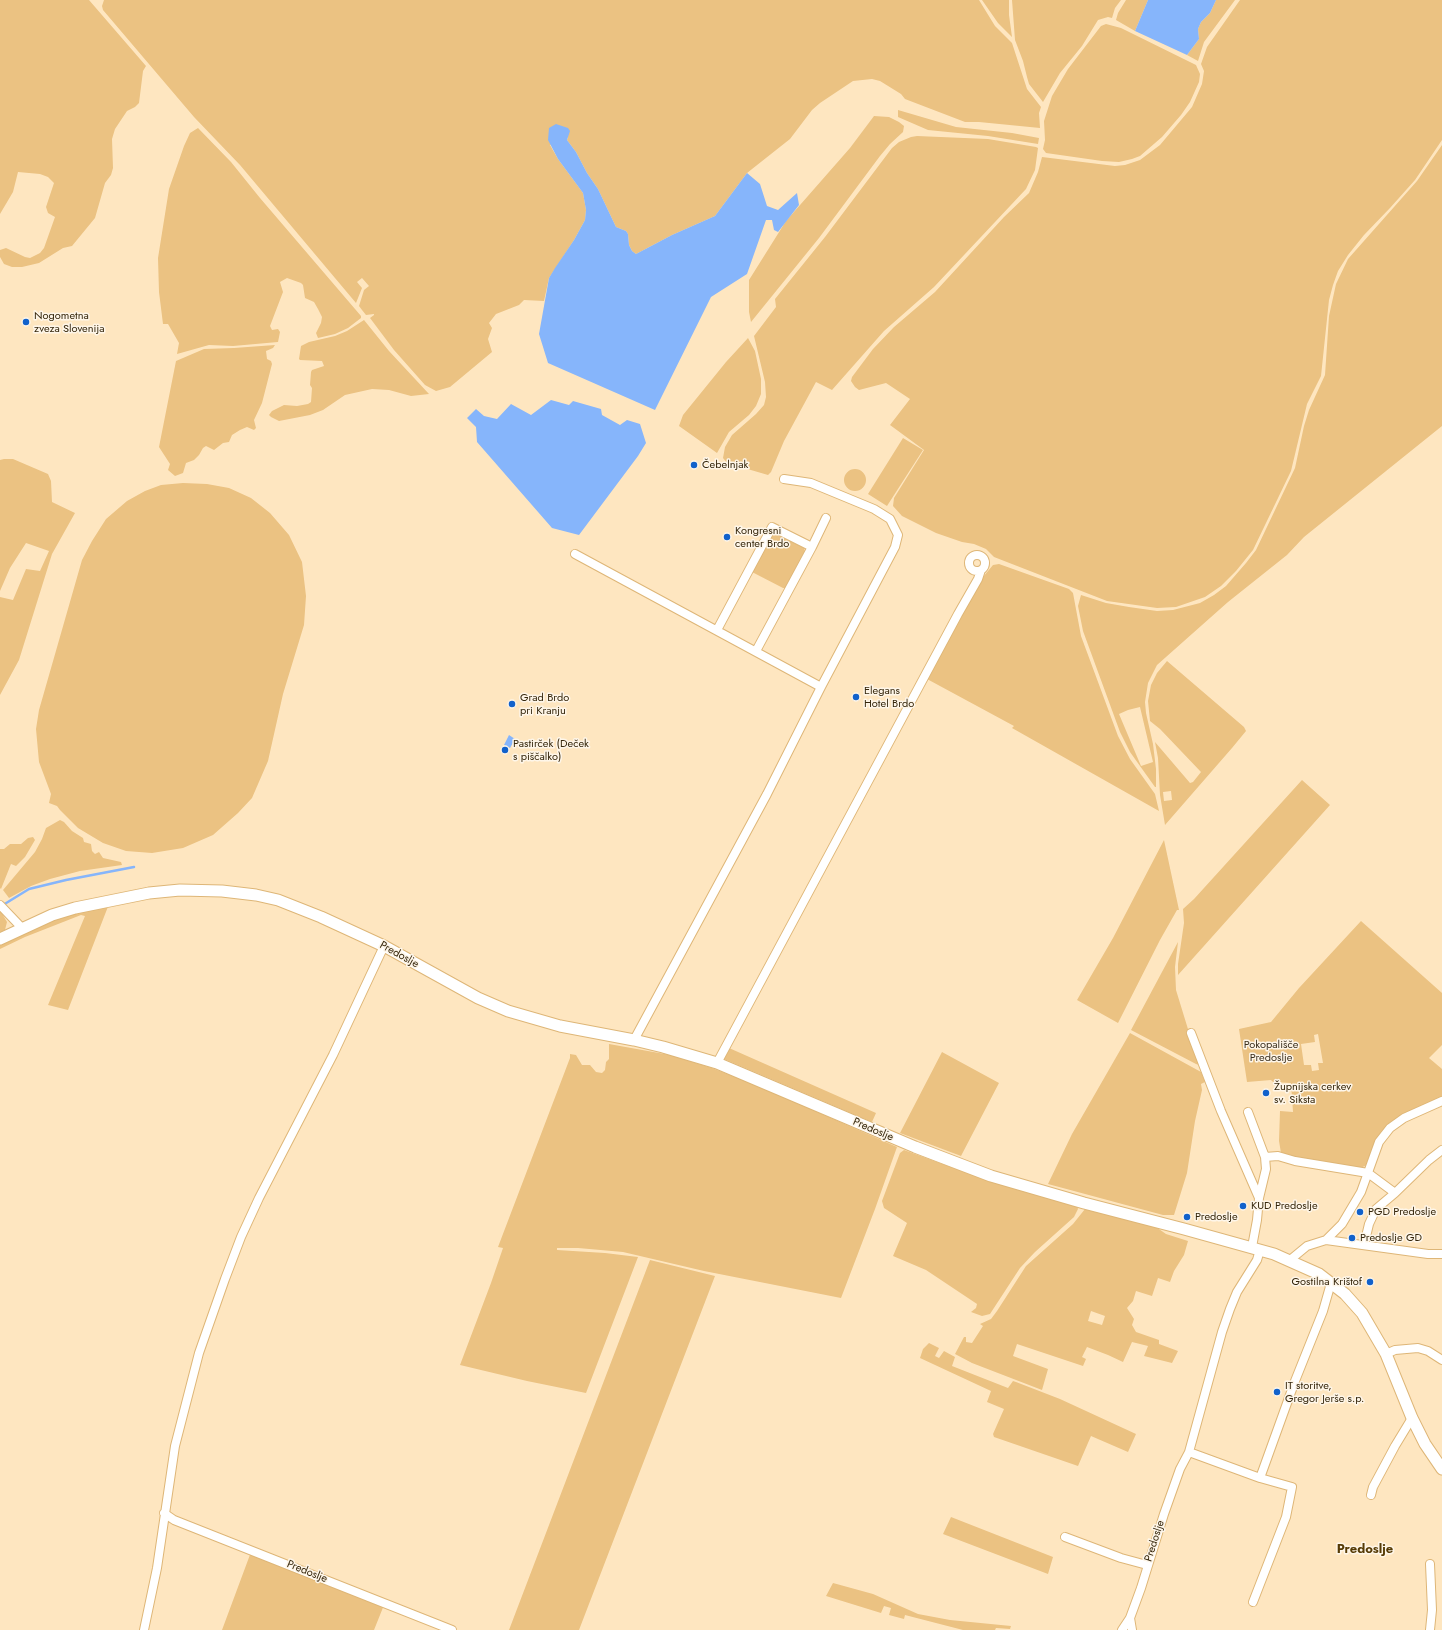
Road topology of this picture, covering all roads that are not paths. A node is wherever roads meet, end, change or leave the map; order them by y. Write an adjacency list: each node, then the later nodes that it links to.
1 (784, 479): 10 (street)
2 (826, 518): 3 (street)
3 (812, 547): 8 (street); 9 (street)
4 (575, 554): 8 (street)
5 (972, 569): 6 (street); 6 (street); 7 (street)
6 (981, 570): 7 (street)
7 (971, 590): 17 (street)
8 (717, 630): 9 (street)
9 (756, 651): 10 (street)
10 (821, 687): 16 (street)
11 (2, 908): 12 (street)
12 (22, 928): 13 (street, Predoslje); 14 (street, Predoslje)
13 (0, 939)
14 (384, 946): 16 (street, Predoslje); 38 (street)
15 (1191, 1033): 24 (street)
16 (634, 1040): 17 (street, Predoslje)
17 (717, 1064): 27 (street, Predoslje)
18 (1442, 1101): 22 (street)
19 (1248, 1112): 21 (street)
20 (1442, 1150): 23 (street)
21 (1266, 1157): 22 (street); 24 (street)
22 (1368, 1173): 23 (street); 25 (street)
23 (1395, 1193): 26 (street)
24 (1259, 1198): 27 (street)
25 (1326, 1240): 26 (street); 29 (street)
26 (1364, 1245): 28 (street)
27 (1256, 1249): 29 (street, Predoslje); 34 (street, Predoslje)
28 (1442, 1254)
29 (1290, 1260): 30 (street, Predoslje)
30 (1331, 1283): 31 (street, Predoslje); 36 (street)
31 (1386, 1354): 32 (street); 33 (street, Predoslje)
32 (1442, 1360)
33 (1412, 1418): 35 (street, Predoslje); 37 (street)
34 (1189, 1452): 36 (street); 41 (street, Predoslje)
35 (1442, 1469)
36 (1260, 1478): 42 (street)
37 (1371, 1496)
38 (164, 1513): 44 (street); 45 (street, Predoslje)
39 (1065, 1537): 41 (street)
40 (1430, 1564): 48 (street)
41 (1147, 1565): 43 (street, Predoslje)
42 (1253, 1602)
43 (1130, 1618): 46 (street, Predoslje); 47 (street)
44 (144, 1630)
45 (452, 1630)
46 (1122, 1630)
47 (1132, 1630)
48 (1430, 1630)

